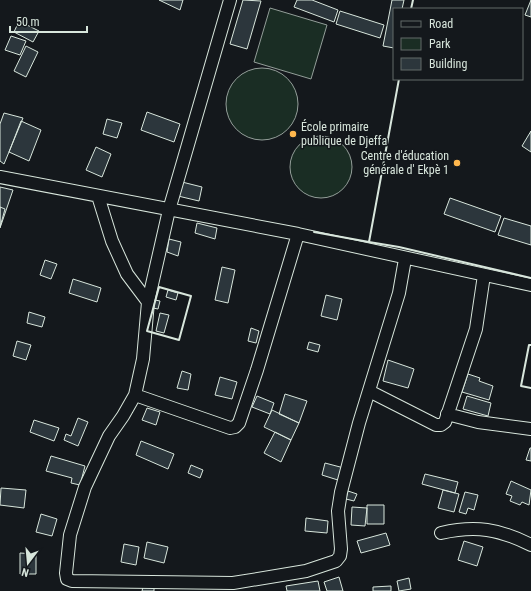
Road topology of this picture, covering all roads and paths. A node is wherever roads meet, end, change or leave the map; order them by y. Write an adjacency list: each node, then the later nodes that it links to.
1 (230, 0): 4 (street)
2 (0, 177): 3 (street)
3 (98, 196): 4 (street); 9 (street)
4 (169, 210): 5 (street); 9 (street)
5 (298, 234): 6 (street); 11 (street)
6 (405, 259): 7 (street); 10 (street)
7 (484, 275): 8 (street); 12 (street)
8 (531, 285)
9 (148, 302): 11 (street)
10 (369, 391): 12 (street); 16 (street)
11 (135, 395): 16 (street)
12 (447, 414): 13 (street)
13 (531, 429)
14 (441, 533): 15 (street)
15 (531, 545)
16 (231, 587)

